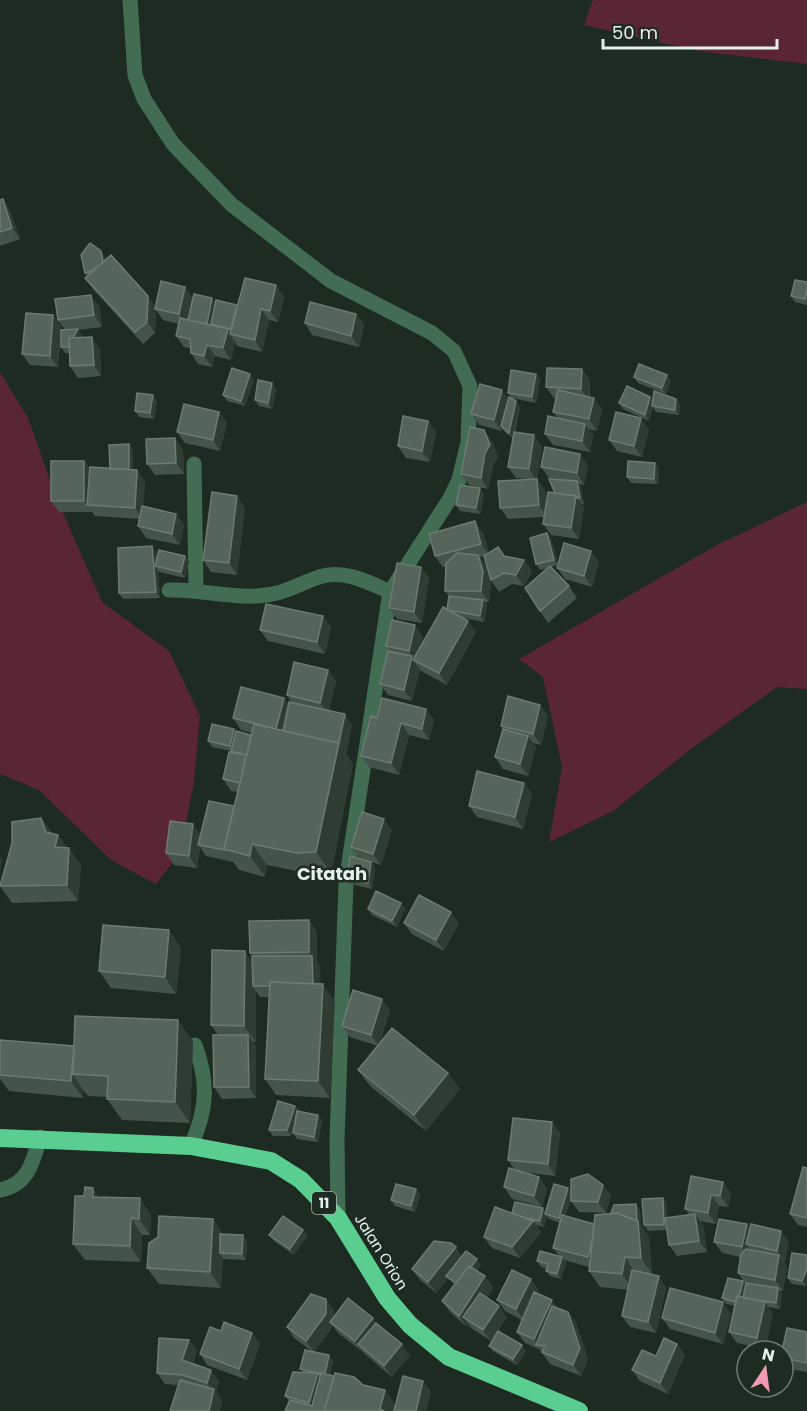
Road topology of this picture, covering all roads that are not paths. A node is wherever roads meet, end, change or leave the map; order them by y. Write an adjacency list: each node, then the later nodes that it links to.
1 (130, 0): 5 (street)
2 (194, 464): 3 (street)
3 (196, 589): 4 (street); 5 (street)
4 (169, 590)
5 (390, 592): 11 (street)
6 (195, 1045): 9 (street)
7 (40, 1137): 8 (highway, Jalan Orion / 11); 9 (highway, Jalan Orion / 11); 10 (street)
8 (0, 1138)
9 (191, 1146): 11 (highway, Jalan Orion / 11)
10 (0, 1190)
11 (338, 1218): 12 (highway, Jalan Orion / 11)
12 (579, 1411)

